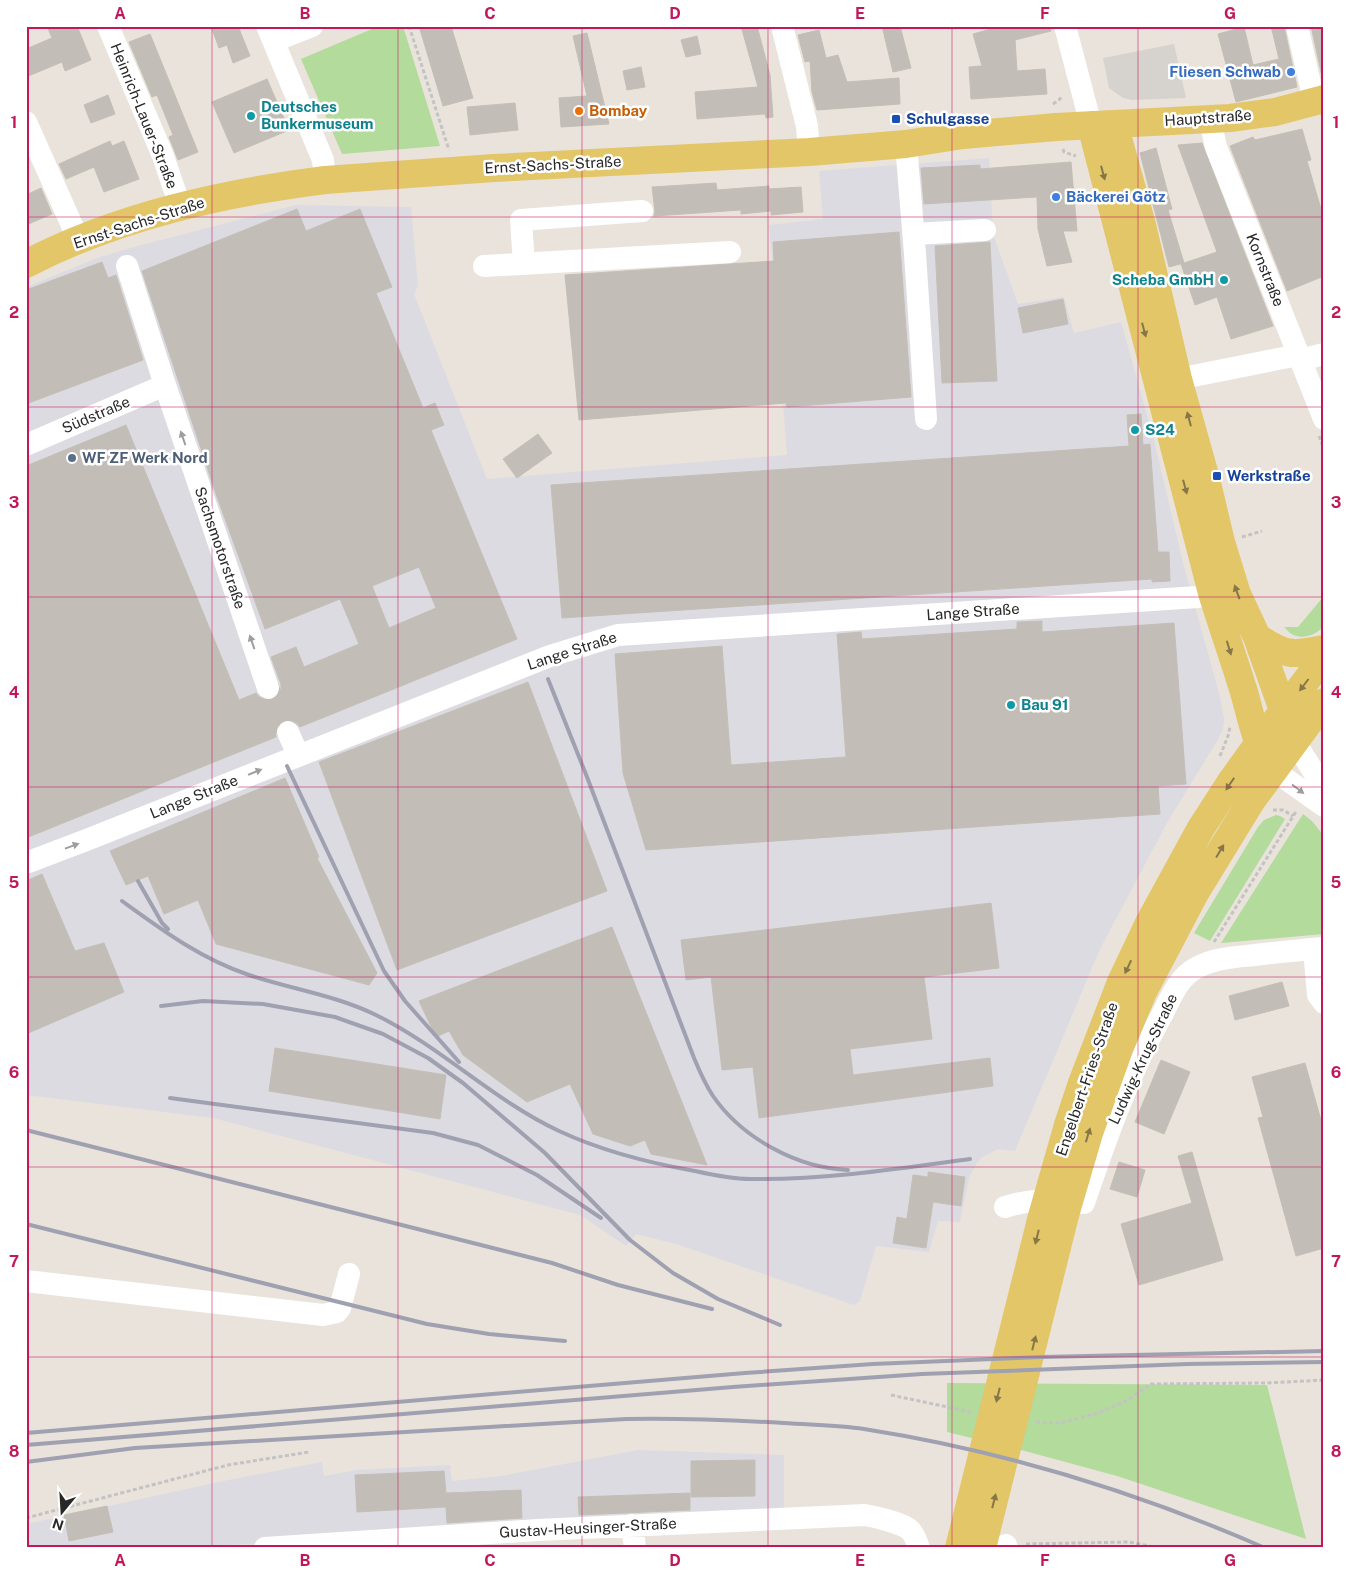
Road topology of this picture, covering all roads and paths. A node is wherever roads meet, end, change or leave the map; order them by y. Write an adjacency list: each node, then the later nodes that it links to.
1 (108, 26): 16 (street, Heinrich-Lauer-Straße)
2 (312, 26): 7 (street)
3 (409, 26): 13 (path)
4 (782, 26): 14 (street)
5 (1065, 26): 11 (street)
6 (1297, 26): 8 (street)
7 (271, 34): 15 (street)
8 (1319, 100): 9 (main road, Hauptstraße)
9 (1210, 120): 11 (main road, Hauptstraße); 27 (street, Kornstraße)
10 (26, 122): 20 (street)
11 (1103, 125): 12 (main road, Ernst-Sachs-Straße); 28 (main road); 34 (main road, one-way to 34)
12 (906, 144): 14 (main road, Ernst-Sachs-Straße); 19 (street)
13 (449, 151)
14 (809, 152): 15 (main road, Ernst-Sachs-Straße)
15 (325, 180): 16 (main road, Ernst-Sachs-Straße)
16 (180, 206): 20 (main road, Ernst-Sachs-Straße)
17 (642, 212): 23 (street)
18 (985, 230): 19 (street)
19 (914, 234): 30 (street)
20 (79, 241): 22 (main road, Ernst-Sachs-Straße)
21 (730, 252): 23 (street)
22 (26, 264)
23 (524, 264): 25 (street)
24 (127, 266): 29 (street, Sachsmotorstraße)
25 (484, 266)
26 (1324, 354): 27 (street)
27 (1299, 357): 28 (street); 31 (street, Kornstraße)
28 (1178, 379): 35 (main road, one-way to 28)
29 (165, 385): 32 (street, Südstraße); 38 (street, Sachsmotorstraße, one-way to 29)
30 (926, 419)
31 (1321, 426): 33 (path)
32 (26, 445)
33 (1324, 448)
34 (1212, 593): 43 (main road, one-way to 43); 44 (street, Lange Straße)
35 (1256, 637): 36 (main road); 40 (main road)
36 (1324, 649)
37 (1324, 657): 40 (main road, Engelbert-Fries-Straße, one-way to 40)
38 (268, 688)
39 (1324, 702): 42 (main road, Engelbert-Fries-Straße)
40 (1283, 712): 42 (main road); 43 (main road, Engelbert-Fries-Straße)
41 (288, 732): 44 (street)
42 (1295, 742): 45 (main road, Engelbert-Fries-Straße); 46 (street)
43 (1258, 744): 45 (main road); 50 (main road, Engelbert-Fries-Straße, one-way to 50)
44 (298, 755): 49 (street, Lange Straße, one-way to 44)
45 (1273, 770): 47 (street, one-way to 47); 50 (main road, Engelbert-Fries-Straße, one-way to 45)
46 (1324, 791)
47 (1324, 806)
48 (1293, 816): 52 (path)
49 (26, 863)
50 (1160, 929): 66 (main road, Engelbert-Fries-Straße, one-way to 50); 69 (main road, Engelbert-Fries-Straße, one-way to 69)
51 (1319, 948): 52 (street, Ludwig-Krug-Straße); 53 (street)
52 (1207, 964): 54 (street, Ludwig-Krug-Straße)
53 (1324, 1003)
54 (1005, 1206)
55 (348, 1274): 56 (street)
56 (26, 1281)
57 (1324, 1380): 60 (path)
58 (891, 1395): 59 (path)
59 (977, 1413)
60 (1033, 1422)
61 (309, 1452): 62 (path)
62 (26, 1518)
63 (632, 1525): 64 (street, Gustav-Heusinger-Straße); 65 (street, Gustav-Heusinger-Straße); 68 (street)
64 (914, 1539)
65 (482, 1541): 67 (street, Gustav-Heusinger-Straße)
66 (998, 1547): 70 (path)
67 (265, 1548)
68 (635, 1548)
69 (959, 1548)
70 (1159, 1548)

